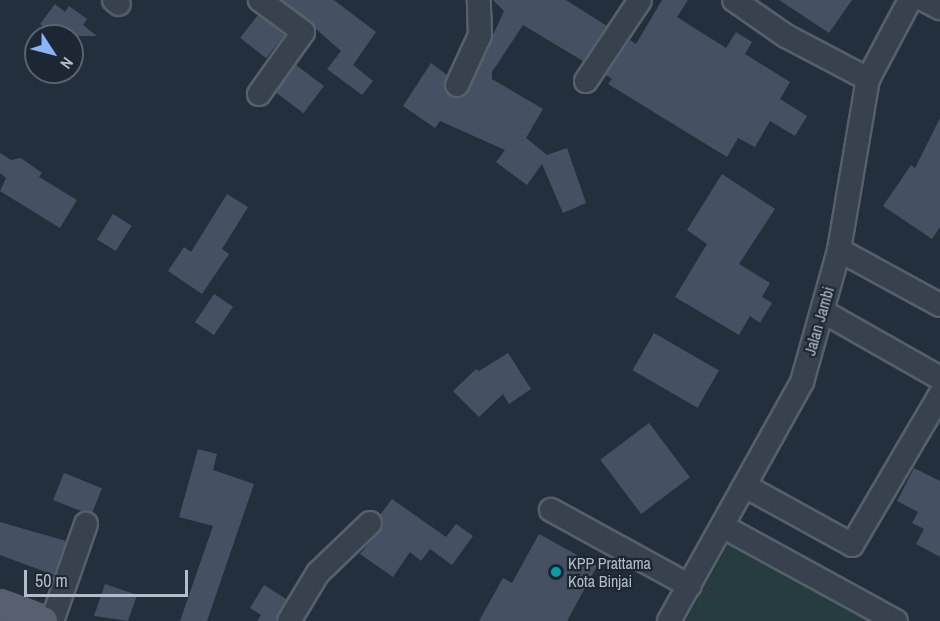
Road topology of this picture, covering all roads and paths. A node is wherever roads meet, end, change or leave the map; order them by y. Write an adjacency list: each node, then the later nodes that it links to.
1 (260, 0): 11 (street)
2 (479, 0): 10 (street)
3 (640, 0): 9 (street)
4 (734, 0): 8 (street)
5 (910, 0): 8 (street, Jalan Jambi)
6 (924, 0): 7 (street)
7 (940, 8)
8 (868, 79): 12 (street, Jalan Jambi)
9 (586, 81)
10 (457, 85)
11 (259, 94)
12 (839, 250): 13 (street); 14 (street, Jalan Jambi)
13 (940, 305)
14 (822, 311): 15 (street); 17 (street, Jalan Jambi)
15 (940, 378)
16 (940, 394): 17 (street)
17 (747, 487): 21 (street, Jalan Jambi)
18 (550, 510): 22 (street)
19 (370, 523): 26 (street)
20 (86, 524): 25 (street)
21 (724, 527): 22 (street, Jalan Jambi); 28 (street)
22 (690, 586): 27 (street, Jalan Jambi)
23 (0, 605): 24 (main road)
24 (43, 621)
25 (52, 621)
26 (289, 621)
27 (669, 621)
28 (897, 621)

